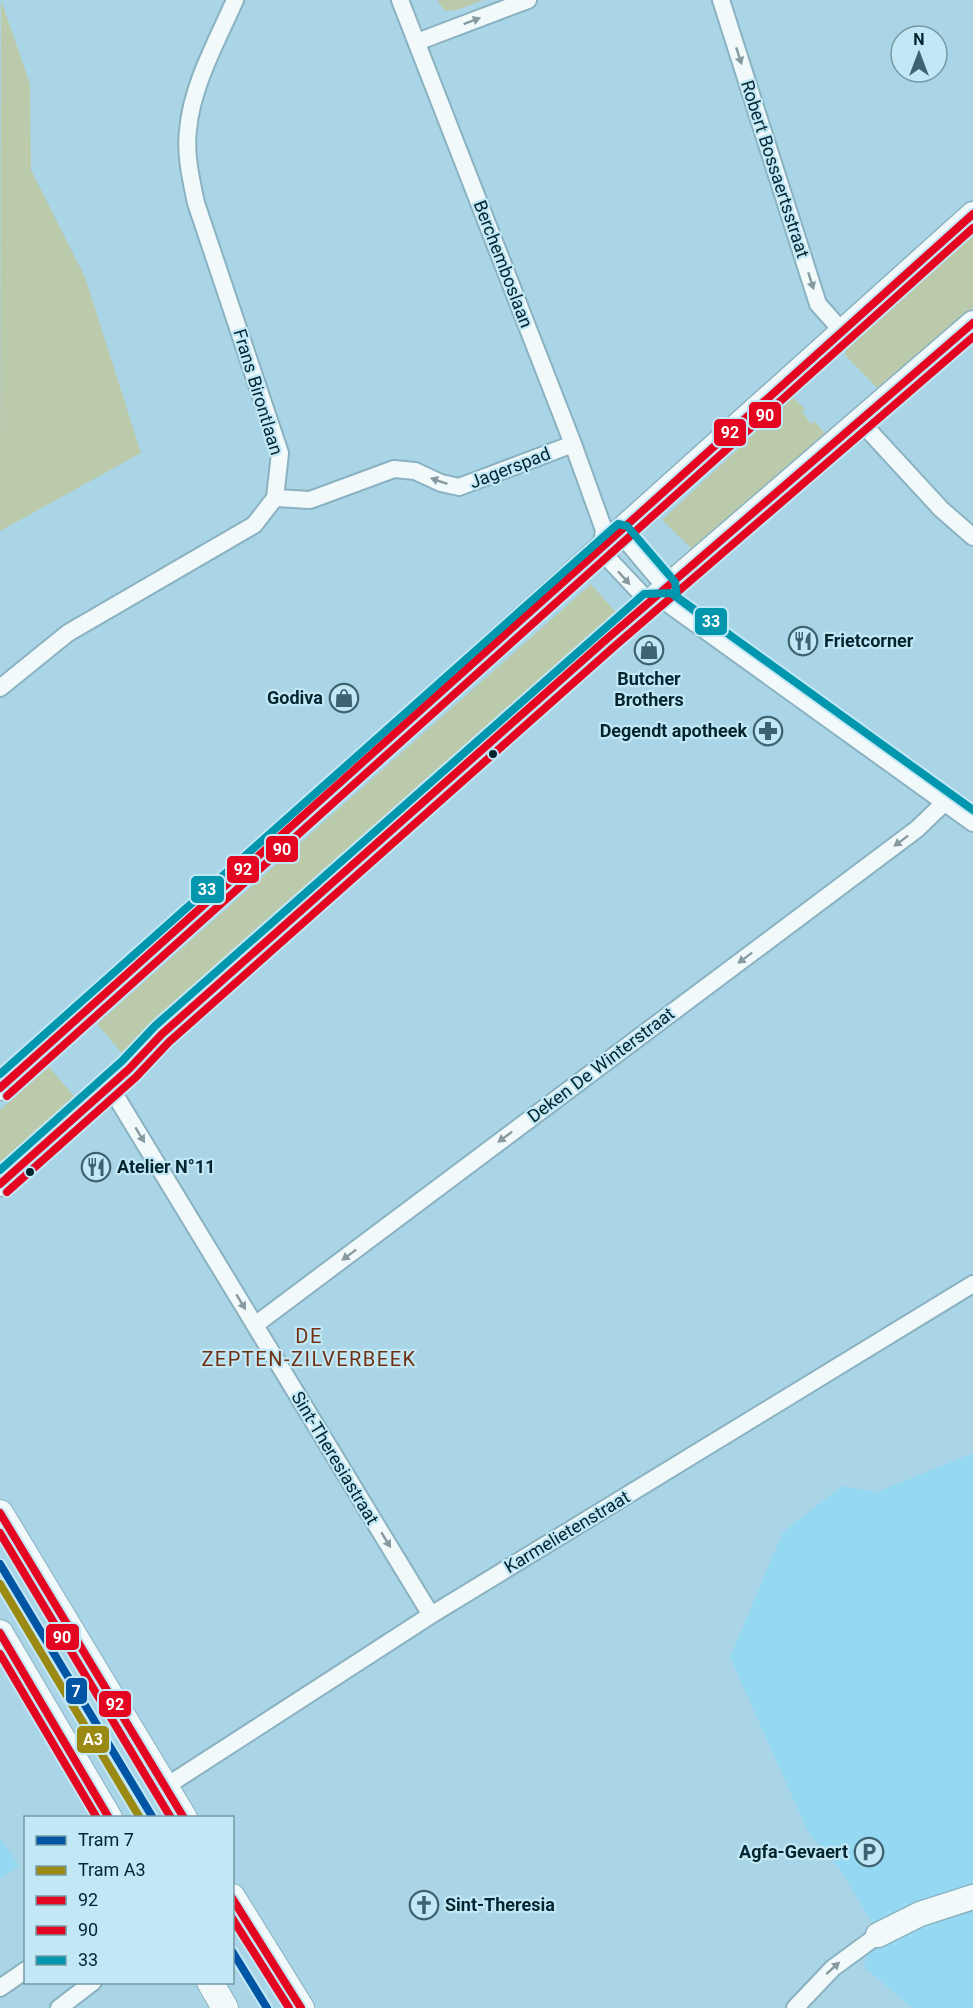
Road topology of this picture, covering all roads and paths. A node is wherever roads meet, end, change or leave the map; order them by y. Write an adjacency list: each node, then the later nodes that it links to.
1 (235, 0): 11 (street, Frans Birontlaan)
2 (400, 0): 5 (street, Berchemboslaan)
3 (528, 0): 5 (street, one-way to 3)
4 (721, 0): 8 (street, Robert Bossaertsstraat, one-way to 8)
5 (417, 42): 10 (street, Berchemboslaan)
6 (973, 214): 8 (street)
7 (973, 323): 9 (street)
8 (842, 330): 13 (street)
9 (860, 421): 12 (street); 14 (street)
10 (573, 444): 11 (street, Jagerspad, one-way to 11); 13 (street, Berchemboslaan)
11 (275, 498): 15 (street)
12 (973, 537)
13 (608, 538): 14 (street); 14 (street, one-way to 14); 19 (street)
14 (661, 598): 16 (street); 18 (street)
15 (0, 688)
16 (945, 802): 17 (street); 22 (street, Deken De Winterstraat, one-way to 22)
17 (973, 823)
18 (109, 1085): 20 (street); 22 (street, Sint-Theresiastraat, one-way to 22)
19 (0, 1088)
20 (0, 1184)
21 (973, 1284): 24 (street, Karmelietenstraat)
22 (255, 1325): 24 (street, Sint-Theresiastraat, one-way to 24)
23 (0, 1513): 26 (main road)
24 (431, 1615): 26 (street, Karmelietenstraat)
25 (0, 1633): 27 (main road)
26 (165, 1787): 28 (main road)
27 (108, 1816)
28 (183, 1816)
29 (973, 1897): 31 (street)
30 (234, 1900): 38 (main road)
31 (878, 1935): 39 (street, one-way to 31)
32 (24, 1971): 35 (street)
33 (92, 1984): 36 (street)
34 (211, 1984): 37 (main road)
35 (0, 1988)
36 (59, 2008)
37 (225, 2008)
38 (301, 2008)
39 (795, 2008)

